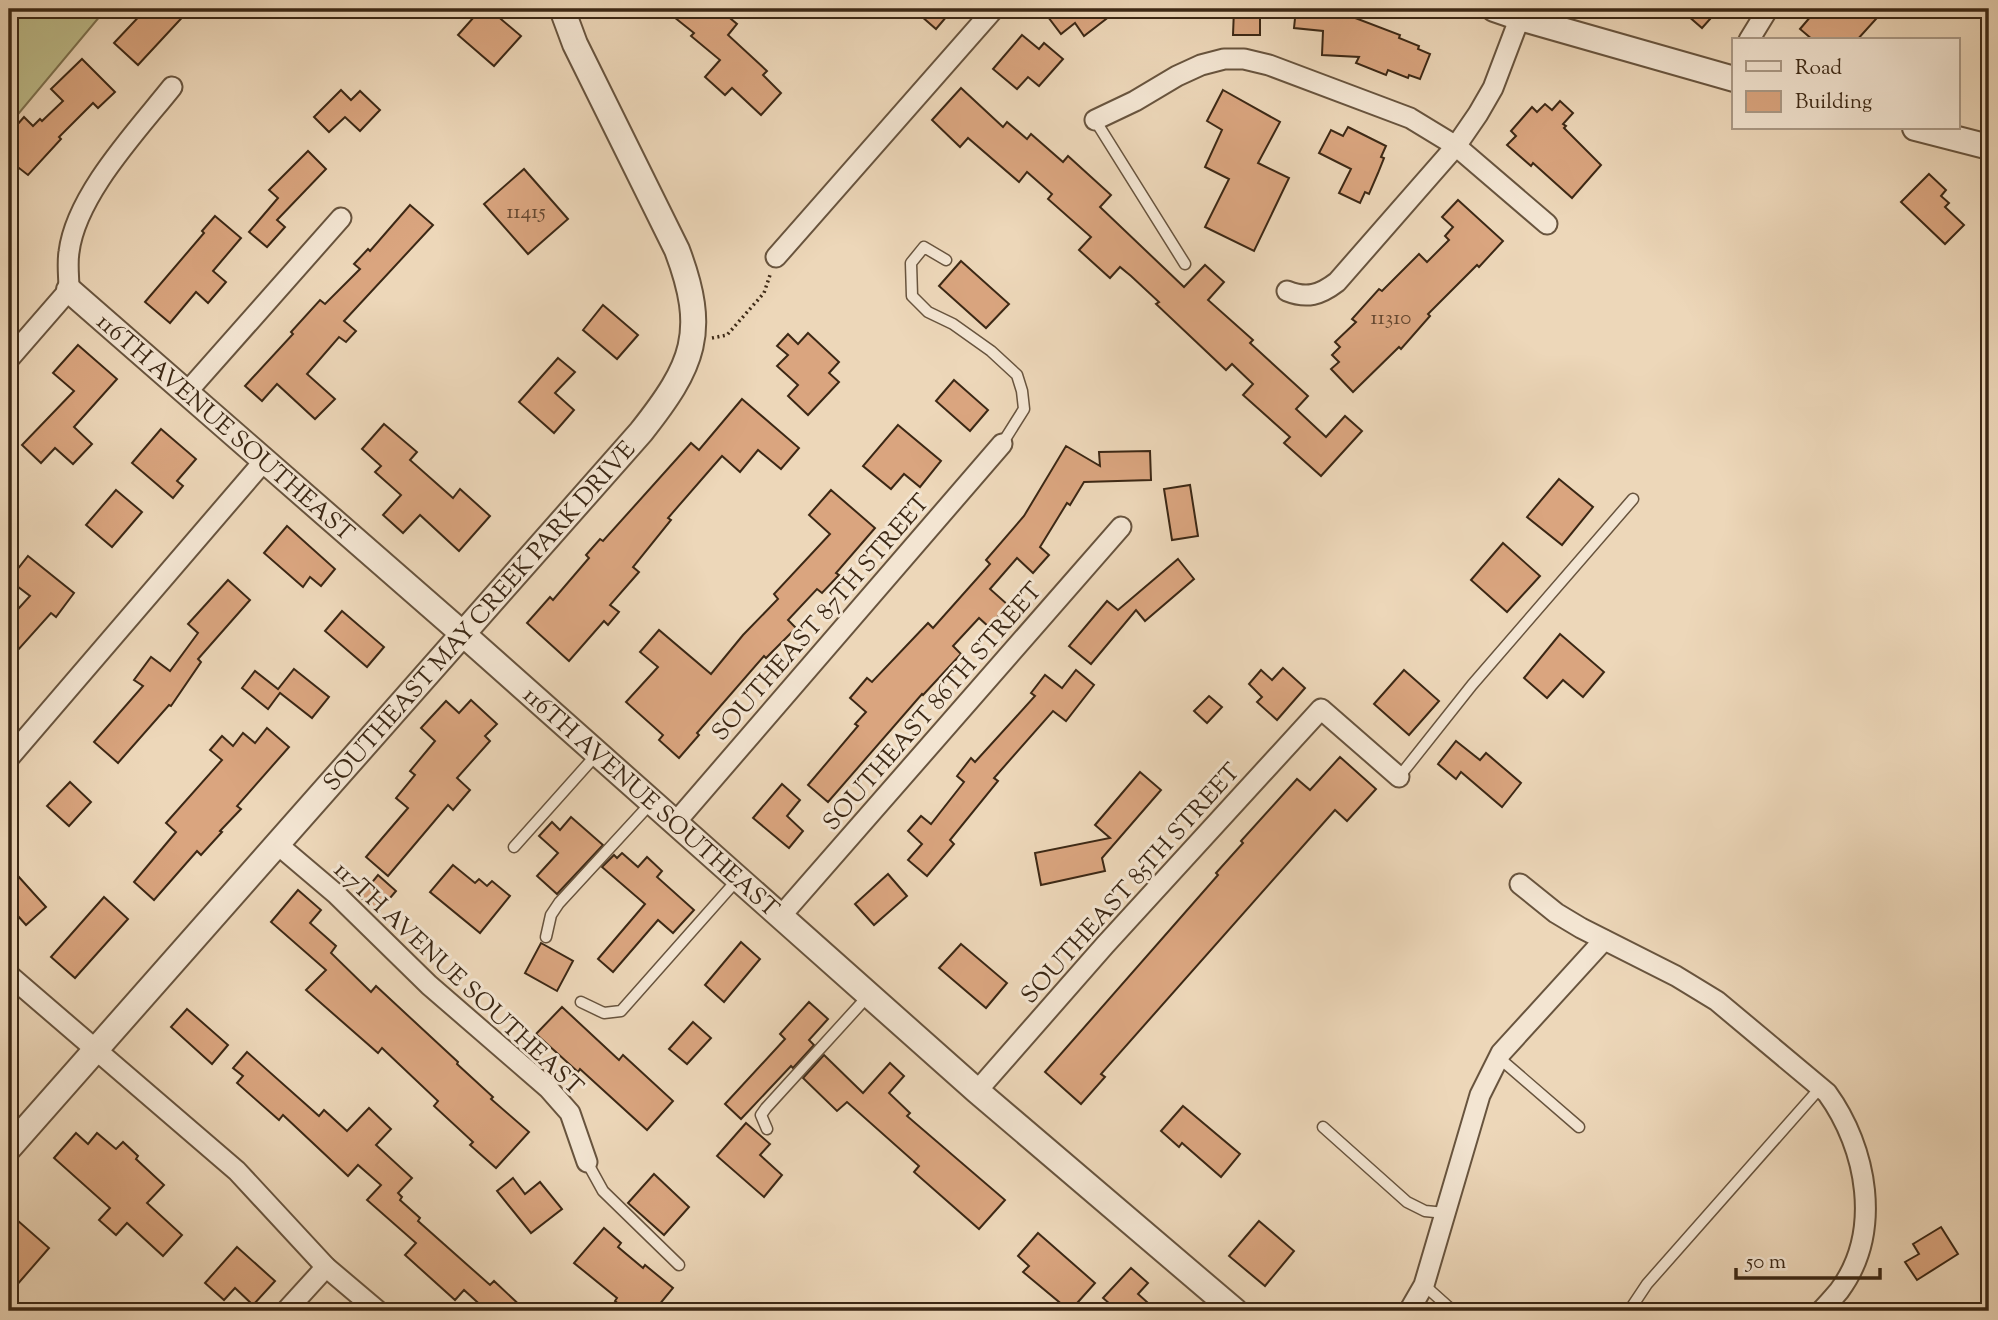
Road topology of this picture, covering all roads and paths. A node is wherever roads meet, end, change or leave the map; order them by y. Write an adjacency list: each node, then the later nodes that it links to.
1 (562, 9): 20 (street, SOUTHEAST MAY CREEK PARK DRIVE)
2 (994, 9): 15 (street)
3 (1494, 9): 5 (street)
4 (1768, 9): 6 (street)
5 (1522, 14): 7 (street); 11 (street)
6 (1750, 38)
7 (1732, 78)
8 (172, 87): 18 (street)
9 (1096, 120): 11 (street); 17 (lane)
10 (1923, 130): 12 (street)
11 (1456, 146): 14 (street); 19 (street)
12 (1989, 147)
13 (341, 218): 22 (street)
14 (1546, 224)
15 (776, 257): 20 (path)
16 (946, 260): 23 (lane)
17 (1185, 264)
18 (69, 290): 21 (street); 22 (street, 116TH AVENUE SOUTHEAST)
19 (1287, 291)
20 (691, 342): 27 (street, SOUTHEAST MAY CREEK PARK DRIVE)
21 (9, 359)
22 (187, 392): 24 (street, 116TH AVENUE SOUTHEAST)
23 (1002, 444): 32 (street, SOUTHEAST 87TH STREET)
24 (264, 461): 27 (street, 116TH AVENUE SOUTHEAST); 29 (street)
25 (1633, 499): 30 (lane)
26 (1121, 527): 37 (street, SOUTHEAST 86TH STREET)
27 (463, 634): 28 (street, 116TH AVENUE SOUTHEAST); 33 (street, SOUTHEAST MAY CREEK PARK DRIVE)
28 (597, 753): 31 (street, 116TH AVENUE SOUTHEAST); 34 (lane)
29 (9, 758)
30 (1399, 777): 46 (street, SOUTHEAST 85TH STREET)
31 (652, 802): 32 (street, 116TH AVENUE SOUTHEAST); 38 (lane)
32 (675, 822): 35 (street, 116TH AVENUE SOUTHEAST)
33 (277, 844): 43 (street, SOUTHEAST MAY CREEK PARK DRIVE); 51 (street, 117TH AVENUE SOUTHEAST)
34 (514, 847)
35 (737, 879): 37 (street, 116TH AVENUE SOUTHEAST); 42 (lane)
36 (1520, 884): 39 (street)
37 (780, 917): 41 (street, 116TH AVENUE SOUTHEAST)
38 (546, 937)
39 (1604, 940): 44 (street); 45 (street)
40 (9, 975): 43 (street)
41 (869, 995): 46 (street, 116TH AVENUE SOUTHEAST); 49 (lane)
42 (581, 1002)
43 (95, 1050): 50 (street, SOUTHEAST MAY CREEK PARK DRIVE); 54 (street)
44 (1498, 1057): 48 (lane); 52 (street)
45 (1820, 1087): 61 (lane); 62 (street)
46 (977, 1091): 58 (street, 116TH AVENUE SOUTHEAST)
47 (1323, 1127): 52 (lane)
48 (1579, 1127)
49 (766, 1129)
50 (9, 1148)
51 (587, 1163): 53 (lane)
52 (1445, 1213): 55 (street)
53 (679, 1265)
54 (326, 1267): 56 (street); 57 (street)
55 (1424, 1285): 59 (street); 60 (lane)
56 (286, 1311)
57 (377, 1311)
58 (1235, 1311)
59 (1409, 1311)
60 (1453, 1311)
61 (1629, 1311)
62 (1821, 1311)

